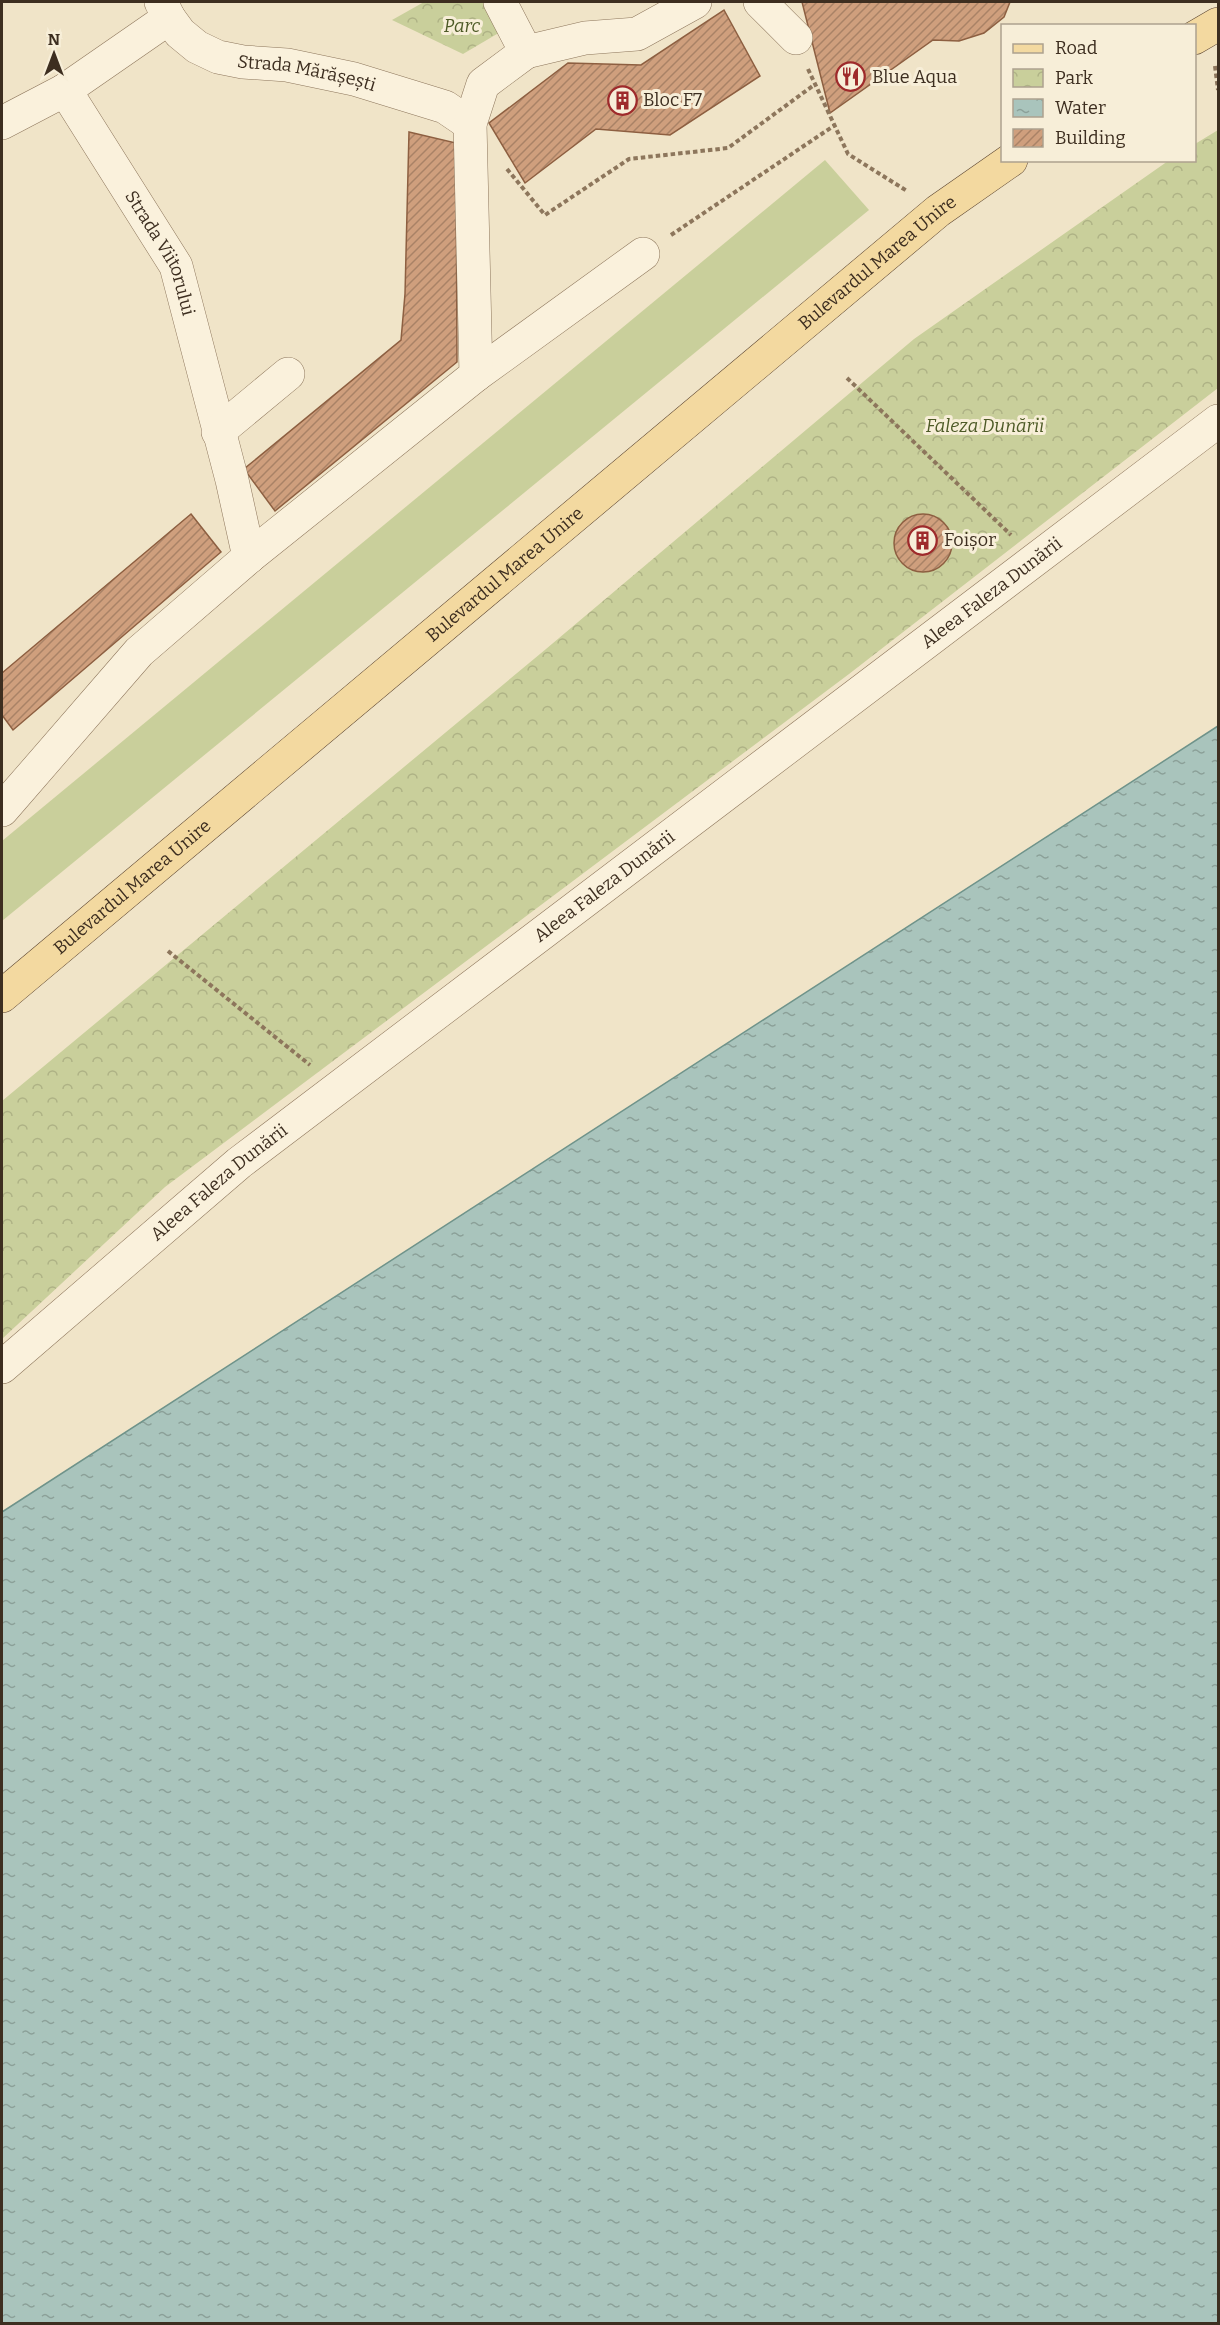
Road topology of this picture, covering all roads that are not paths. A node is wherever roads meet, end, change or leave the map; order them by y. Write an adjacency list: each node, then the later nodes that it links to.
1 (500, 2): 8 (street)
2 (695, 2): 8 (street)
3 (760, 2): 7 (street)
4 (165, 10): 9 (street); 11 (street, Strada Mărășești)
5 (1218, 24): 6 (main road)
6 (1196, 37)
7 (796, 38)
8 (526, 52): 11 (street)
9 (65, 90): 10 (street); 17 (street, Strada Viitorului)
10 (2, 123)
11 (470, 124): 15 (street)
12 (1008, 162): 20 (main road, Bulevardul Marea Unire)
13 (643, 254): 15 (street)
14 (288, 374): 17 (street)
15 (476, 375): 18 (street)
16 (1218, 421): 21 (street, Aleea Faleza Dunării)
17 (218, 432): 18 (street, Strada Viitorului)
18 (249, 557): 19 (street)
19 (2, 810)
20 (2, 996)
21 (2, 1367)

